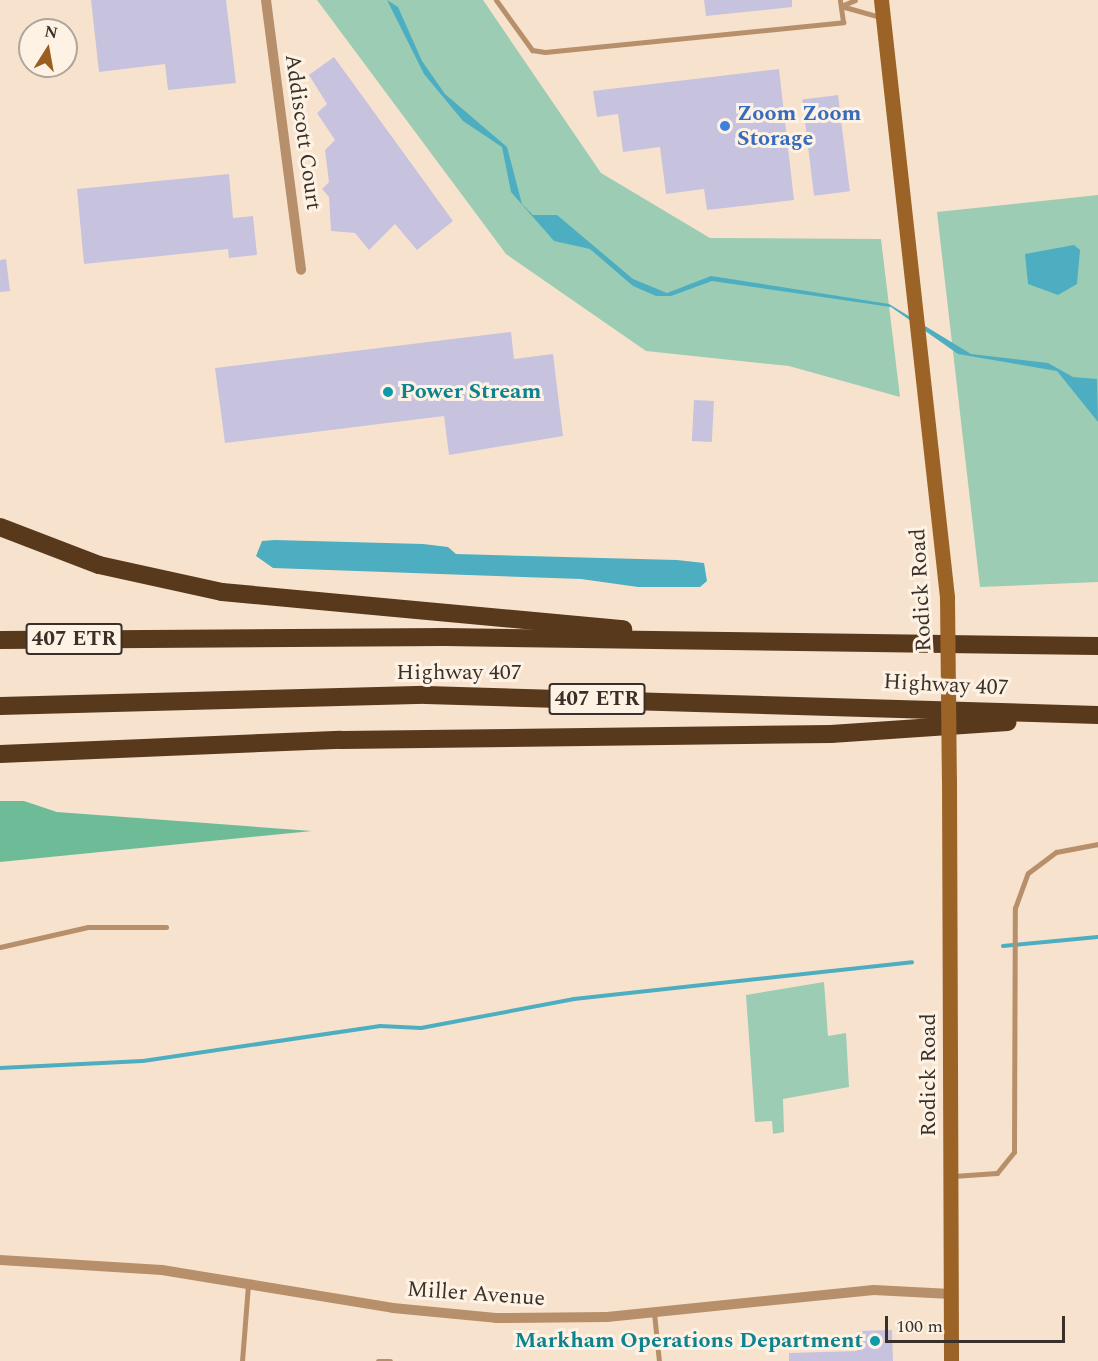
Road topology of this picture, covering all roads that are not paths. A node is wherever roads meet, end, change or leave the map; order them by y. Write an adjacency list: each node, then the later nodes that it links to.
1 (266, 0): 7 (street, Addiscott Court)
2 (496, 0): 5 (lane)
3 (855, 0): 5 (lane)
4 (881, 0): 6 (main road, Rodick Road)
5 (840, 3): 6 (lane)
6 (883, 18): 18 (main road, Rodick Road, bridge)
7 (301, 270)
8 (0, 527): 10 (highway)
9 (0, 640): 10 (highway, Highway 407 / 407 ETR)
10 (714, 640): 11 (highway, Highway 407 / 407 ETR)
11 (1098, 646)
12 (0, 706): 13 (highway, Highway 407 / 407 ETR)
13 (1095, 715): 14 (highway)
14 (5, 755)
15 (1098, 844): 18 (lane)
16 (166, 927): 17 (lane)
17 (0, 947)
18 (951, 1176): 21 (main road, Rodick Road)
19 (0, 1260): 20 (street, Miller Avenue)
20 (248, 1283): 22 (street, Miller Avenue); 23 (lane)
21 (951, 1294): 22 (street, Miller Avenue); 27 (main road, Rodick Road)
22 (654, 1313): 26 (lane)
23 (242, 1361)
24 (378, 1361): 25 (lane)
25 (390, 1361)
26 (659, 1361)
27 (951, 1361)

